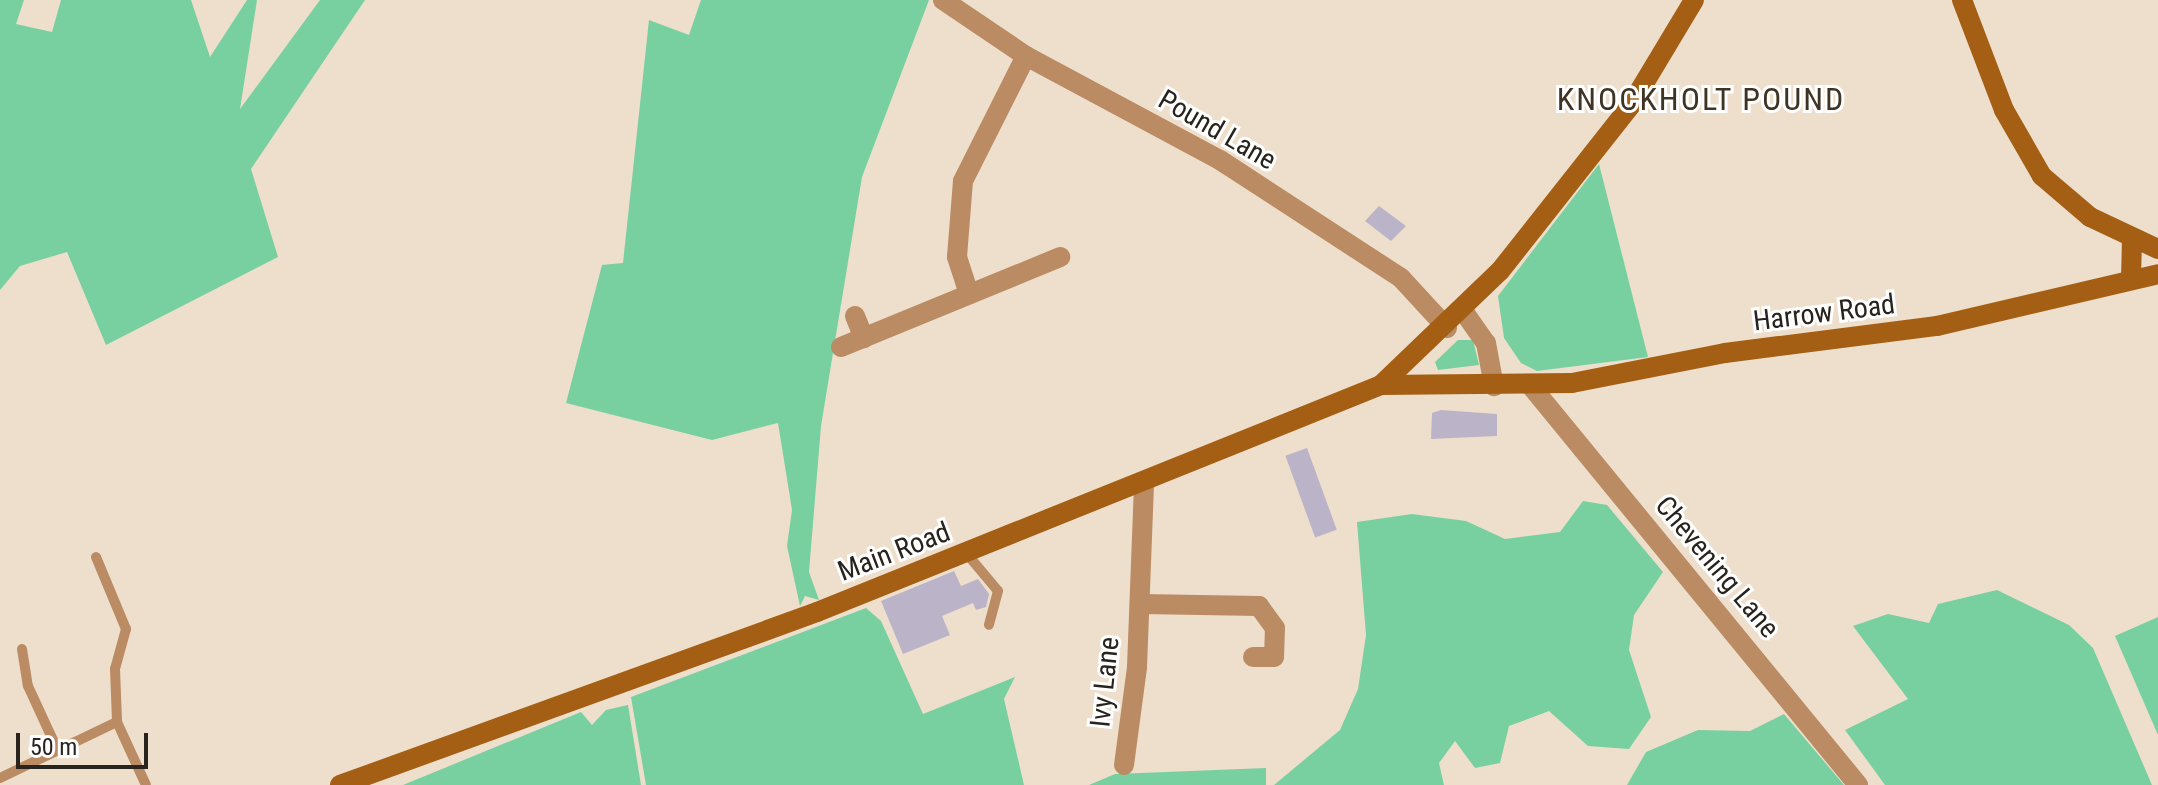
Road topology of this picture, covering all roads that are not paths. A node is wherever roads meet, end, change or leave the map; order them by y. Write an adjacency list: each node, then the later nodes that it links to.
1 (943, 0): 4 (street, Pound Lane)
2 (1694, 0): 11 (street, Main Road)
3 (1962, 0): 5 (street)
4 (1026, 56): 10 (street); 13 (street, Pound Lane)
5 (2132, 239): 6 (street); 9 (street)
6 (2158, 249)
7 (1052, 265): 10 (street)
8 (2158, 274): 9 (street, Harrow Road)
9 (2131, 279): 18 (street, Harrow Road)
10 (969, 294): 14 (street)
11 (1464, 312): 13 (street, Main Road); 17 (street)
12 (855, 316): 14 (street)
13 (1447, 328): 16 (street, Main Road)
14 (864, 338): 15 (street)
15 (841, 347)
16 (1381, 385): 17 (street, Harrow Road); 19 (street, Main Road)
17 (1494, 386): 18 (street, Harrow Road)
18 (1531, 386): 32 (street, Chevening Lane)
19 (1144, 484): 20 (street, Main Road); 22 (street, Ivy Lane)
20 (967, 554): 23 (lane); 31 (street, Main Road)
21 (96, 557): 26 (lane)
22 (1141, 604): 25 (street, Ivy Lane); 28 (street, Ivy Lane)
23 (989, 625)
24 (22, 649): 27 (lane)
25 (1253, 657)
26 (117, 722): 27 (lane); 30 (lane)
27 (58, 751): 29 (lane)
28 (1124, 765)
29 (0, 778)
30 (146, 785)
31 (340, 785)
32 (1858, 785)

